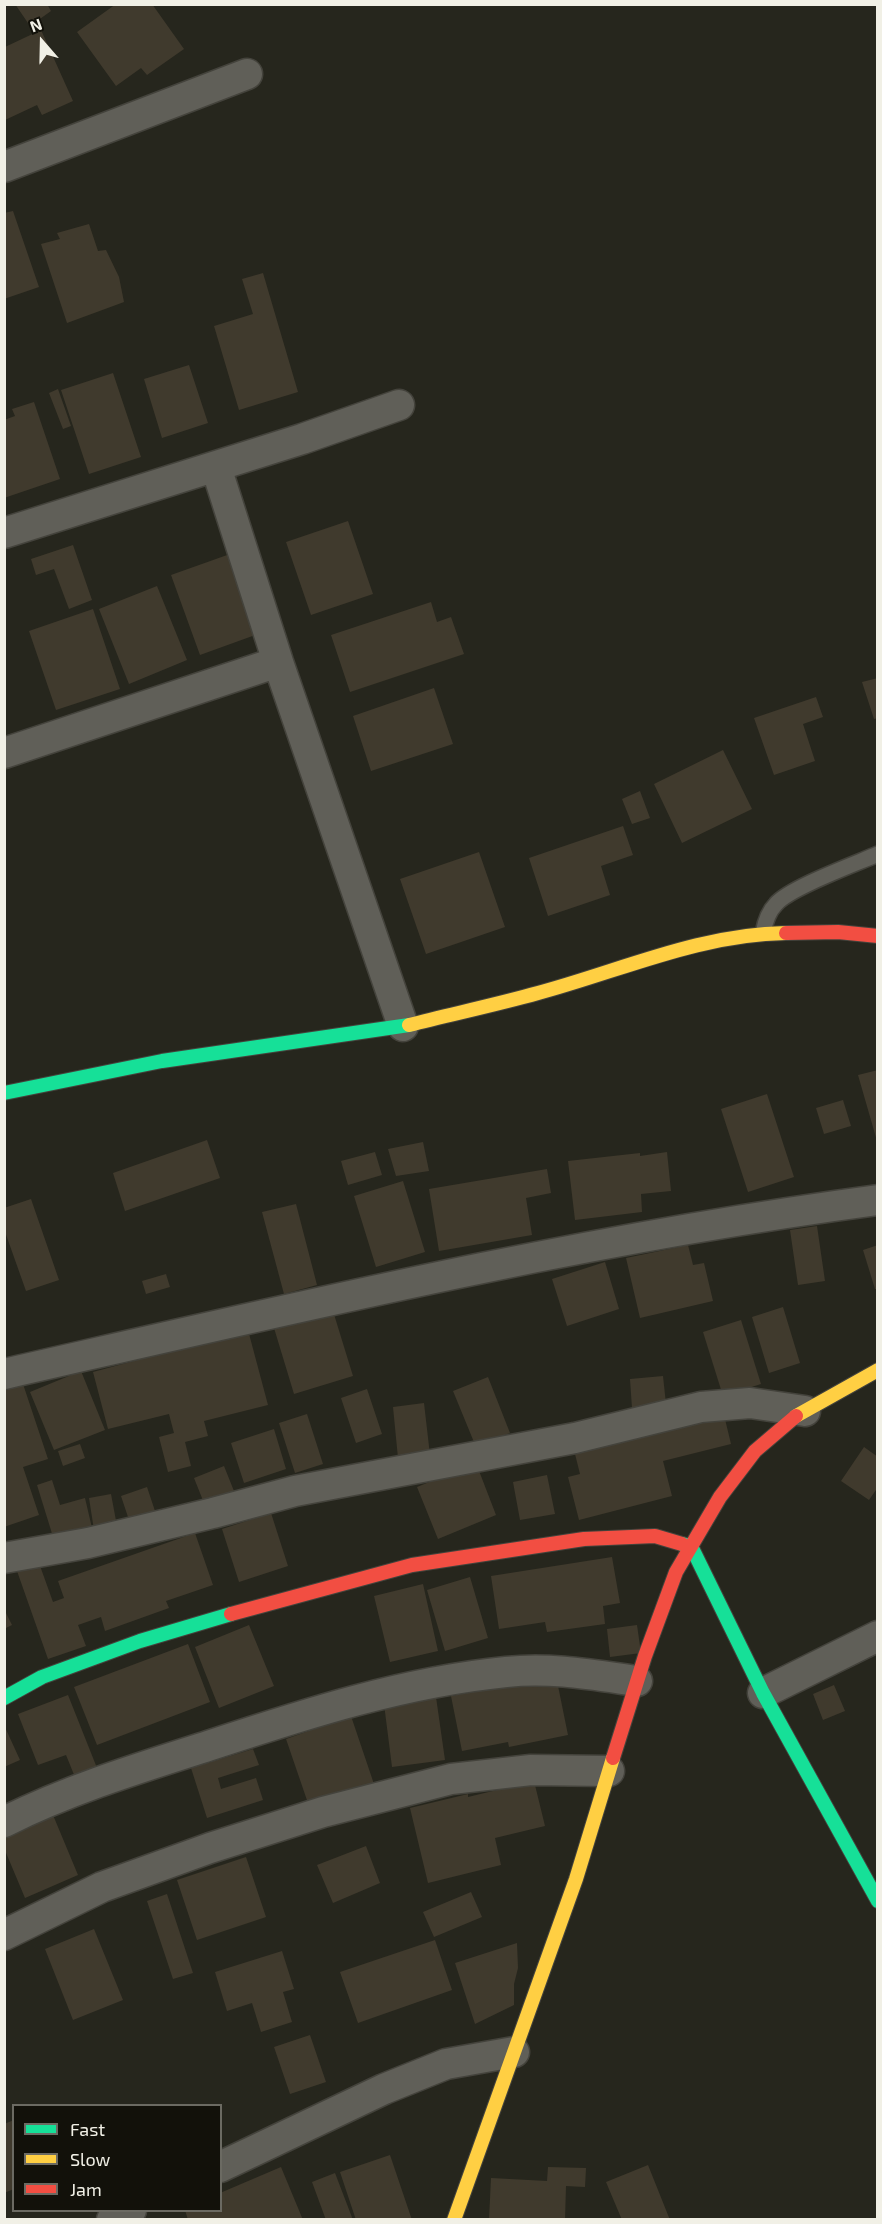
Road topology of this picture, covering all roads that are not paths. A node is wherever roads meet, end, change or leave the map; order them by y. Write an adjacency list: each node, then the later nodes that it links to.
1 (247, 74): 2 (street)
2 (4, 167)
3 (399, 405): 4 (street)
4 (216, 466): 5 (street); 6 (street)
5 (4, 533)
6 (278, 662): 7 (street); 11 (street)
7 (4, 753)
8 (878, 854): 9 (lane)
9 (763, 933): 10 (street); 11 (street)
10 (878, 936)
11 (403, 1026): 12 (street)
12 (4, 1093)
13 (878, 1200): 15 (street)
14 (878, 1370): 16 (street)
15 (4, 1374)
16 (805, 1411): 17 (street); 18 (street)
17 (691, 1546): 20 (street); 21 (street); 22 (street)
18 (4, 1558)
19 (878, 1636): 21 (street)
20 (637, 1681): 23 (street); 24 (street)
21 (763, 1693): 25 (street)
22 (4, 1698)
23 (609, 1771): 26 (street); 27 (street)
24 (4, 1822)
25 (878, 1900)
26 (4, 1935)
27 (514, 2052): 28 (street); 31 (street)
28 (222, 2166)
29 (129, 2212): 30 (street)
30 (112, 2220)
31 (453, 2220)

